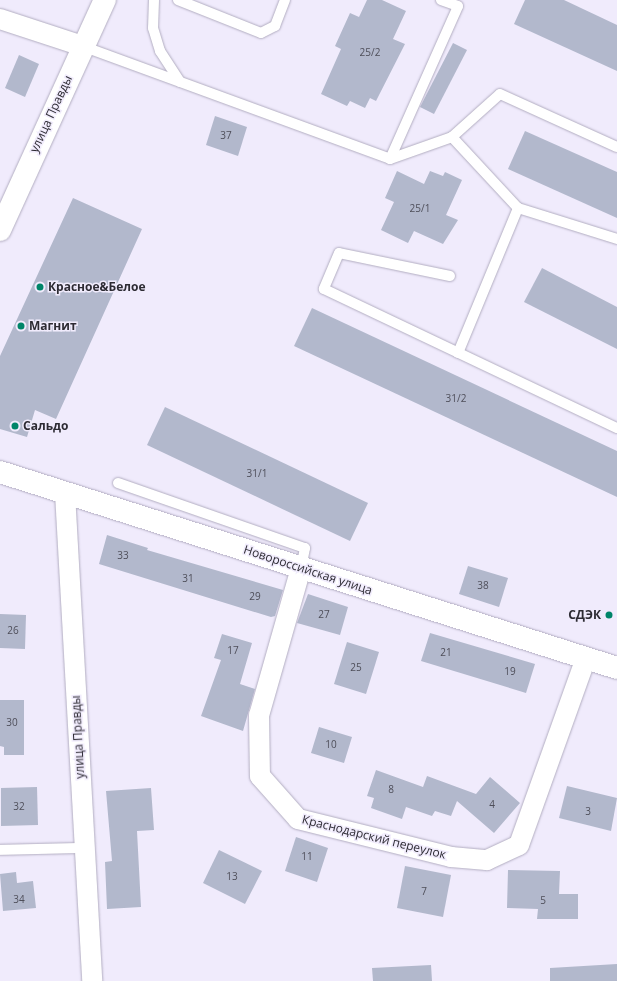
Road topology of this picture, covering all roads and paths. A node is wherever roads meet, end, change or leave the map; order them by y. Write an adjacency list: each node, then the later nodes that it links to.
1 (105, 0): 8 (main road, улица Правды)
2 (154, 0): 9 (lane)
3 (178, 0): 4 (lane)
4 (285, 0)
5 (441, 0): 6 (lane)
6 (458, 3): 12 (lane)
7 (0, 19): 8 (street)
8 (82, 46): 9 (lane); 14 (main road, улица Правды)
9 (180, 82): 12 (lane)
10 (452, 137): 11 (lane); 12 (lane); 13 (lane)
11 (617, 147)
12 (390, 159)
13 (518, 208): 15 (lane); 17 (lane)
14 (0, 230)
15 (617, 239)
16 (450, 276): 17 (lane)
17 (458, 353): 18 (lane)
18 (617, 428)
19 (0, 472): 21 (main road, Новороссийская улица)
20 (118, 483): 22 (lane)
21 (66, 493): 22 (main road, Новороссийская улица); 25 (street, улица Правды)
22 (301, 568): 23 (main road, Новороссийская улица); 23 (street, Краснодарский переулок)
23 (586, 658): 24 (main road, Новороссийская улица)
24 (617, 668)
25 (84, 848): 26 (lane); 27 (street, улица Правды)
26 (0, 850)
27 (92, 981)

